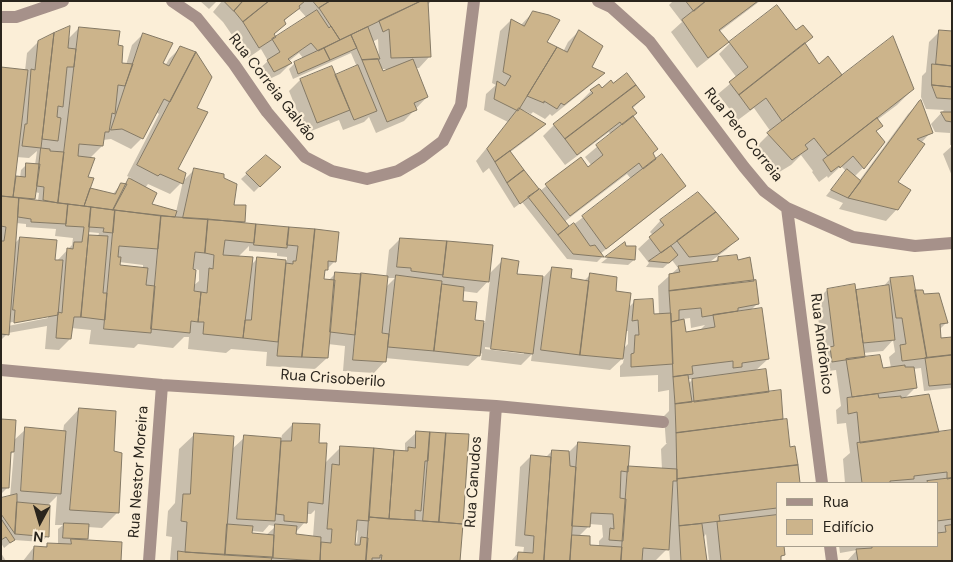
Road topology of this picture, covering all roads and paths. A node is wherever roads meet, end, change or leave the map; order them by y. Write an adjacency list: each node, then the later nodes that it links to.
1 (63, 1): 5 (street)
2 (172, 1): 3 (street, Rua Correia Galvão)
3 (474, 1)
4 (598, 1): 6 (street, Rua Pero Correia)
5 (1, 16)
6 (787, 208): 7 (street, Rua Pero Correia); 12 (street, Rua Andrônico)
7 (952, 243)
8 (1, 370): 9 (street, Rua Crisoberilo)
9 (162, 385): 10 (street, Rua Crisoberilo); 14 (street, Rua Nestor Moreira)
10 (496, 406): 11 (street, Rua Crisoberilo); 15 (street, Rua Canudos)
11 (663, 422)
12 (822, 482)
13 (830, 547): 16 (street)
14 (149, 561)
15 (485, 561)
16 (832, 561)

